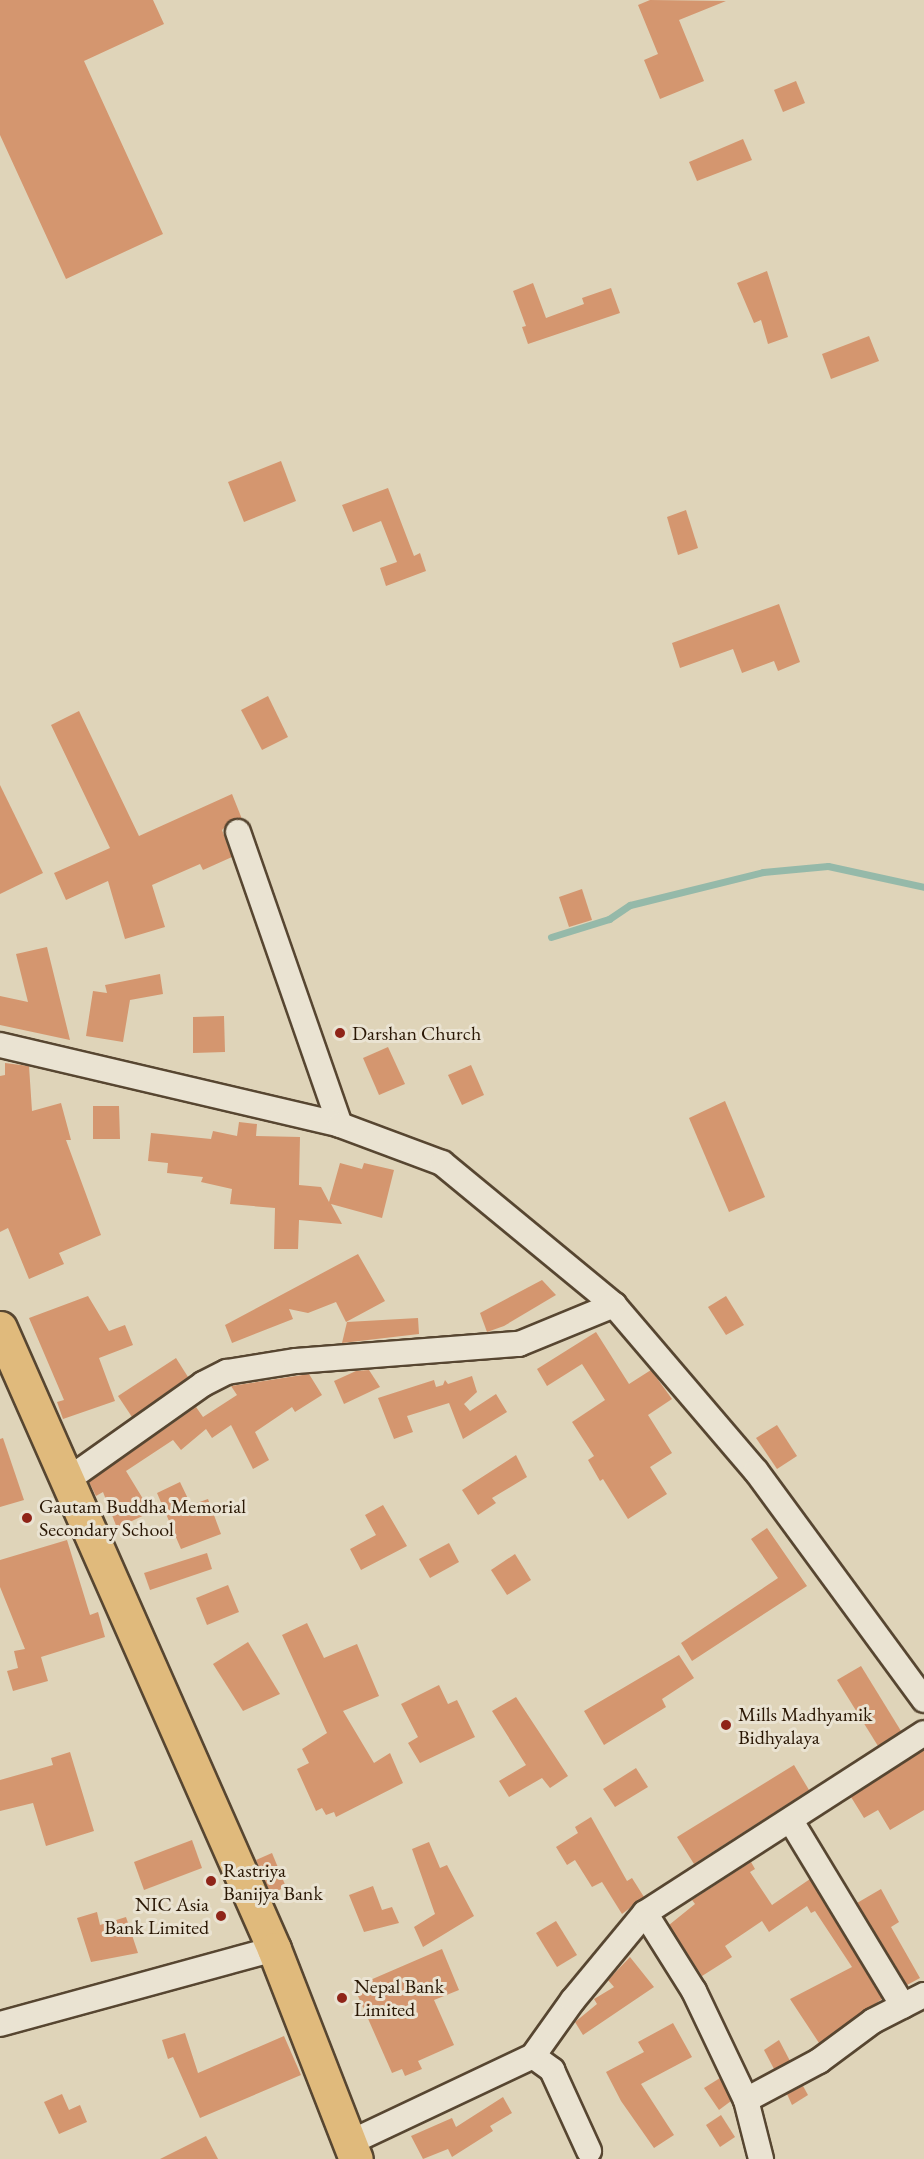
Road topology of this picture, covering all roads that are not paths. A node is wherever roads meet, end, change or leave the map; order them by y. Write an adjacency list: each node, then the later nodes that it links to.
1 (238, 832): 3 (street)
2 (0, 1045): 3 (street)
3 (340, 1125): 4 (street)
4 (614, 1305): 6 (street); 7 (street)
5 (0, 1328): 6 (main road)
6 (66, 1481): 11 (main road)
7 (924, 1700)
8 (924, 1733): 9 (street)
9 (791, 1821): 10 (street); 12 (street)
10 (645, 1913): 14 (street); 15 (street)
11 (274, 1949): 13 (street); 16 (main road)
12 (913, 2000): 15 (street)
13 (0, 2024)
14 (534, 2056): 16 (street); 17 (street)
15 (746, 2100): 18 (street)
16 (352, 2151)
17 (589, 2151)
18 (761, 2159)

